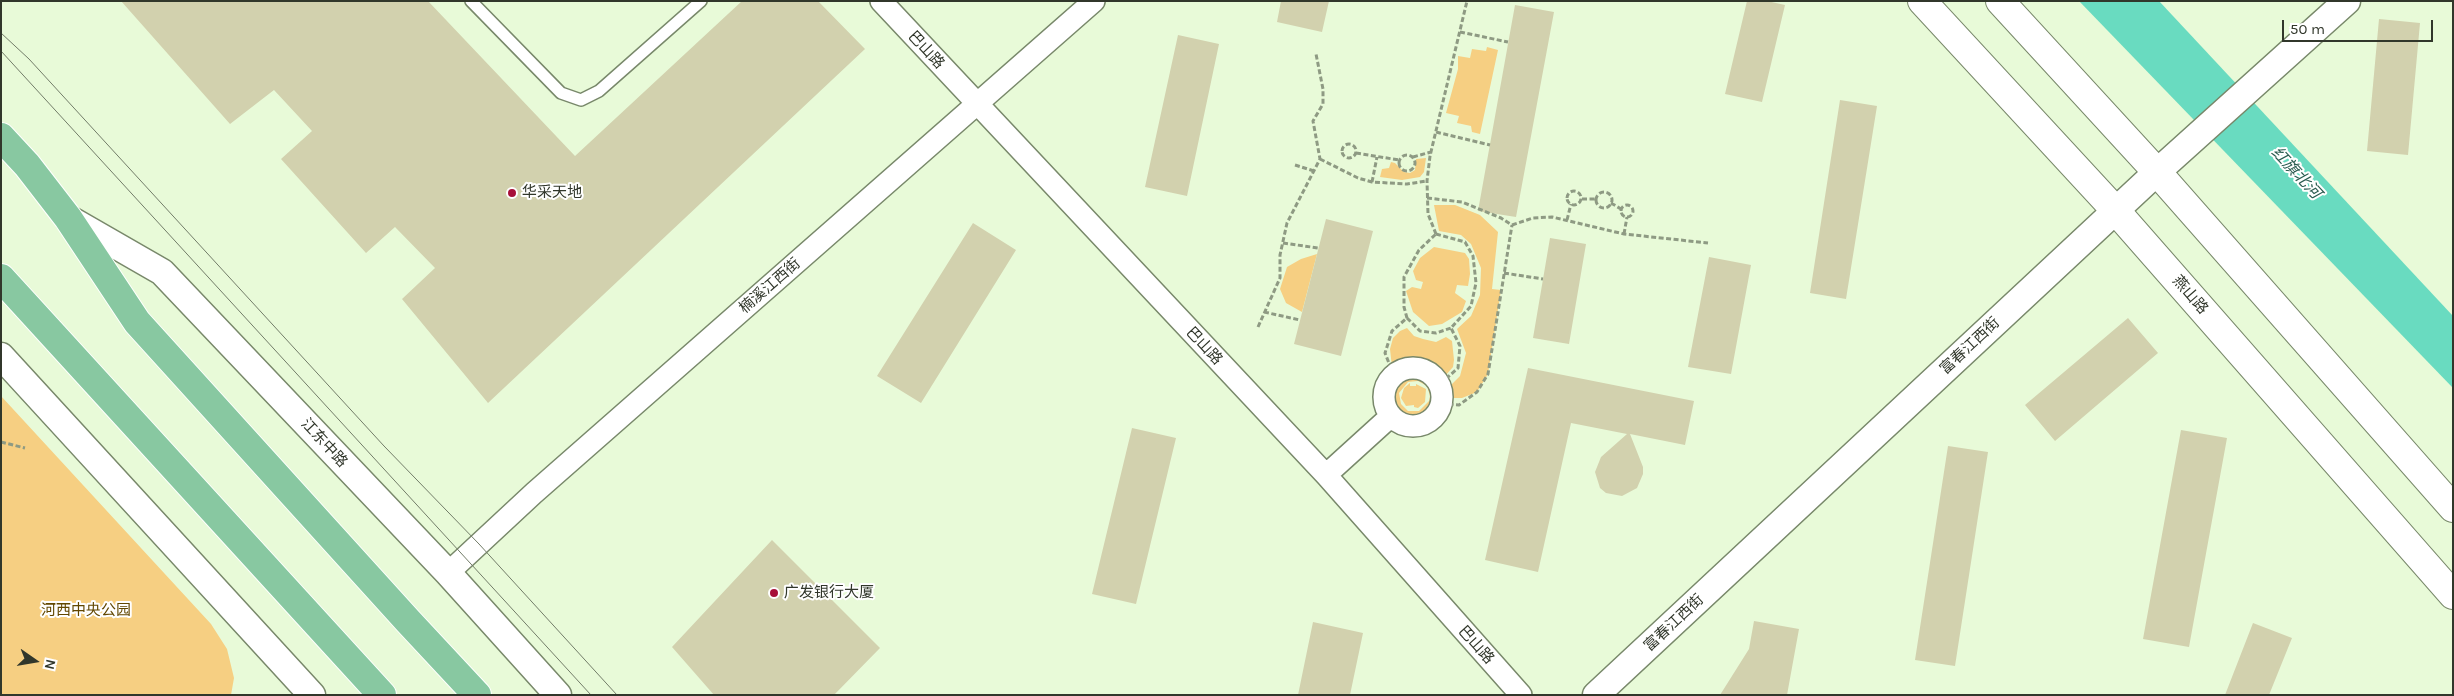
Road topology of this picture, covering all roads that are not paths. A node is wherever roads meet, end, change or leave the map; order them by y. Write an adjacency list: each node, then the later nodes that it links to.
1 (471, 1): 2 (lane)
2 (700, 1)
3 (881, 1): 8 (street, 巴山路)
4 (1094, 1): 8 (street, 楠溪江西街)
5 (1922, 1): 13 (main road, 燕山路)
6 (2000, 1): 12 (main road)
7 (2347, 1): 12 (street, 富春江西街)
8 (976, 104): 18 (street, 巴山路); 20 (street, 楠溪江西街)
9 (1, 114): 11 (main road)
10 (1, 137): 11 (main road, 江东中路)
11 (27, 165): 14 (main road, 江东中路)
12 (2157, 172): 13 (street, 富春江西街); 19 (main road)
13 (2116, 211): 21 (main road, 燕山路); 27 (street, 富春江西街)
14 (68, 218): 20 (street, 江东中路); 24 (main road, 江东中路)
15 (1, 278): 23 (main road)
16 (1, 356): 22 (street)
17 (1391, 416): 17 (street); 18 (street)
18 (1326, 475): 26 (street, 巴山路)
19 (2453, 508)
20 (448, 573): 25 (street, 江东中路)
21 (2453, 595)
22 (312, 695)
23 (382, 695)
24 (477, 695)
25 (558, 695)
26 (1521, 695)
27 (1596, 695)

